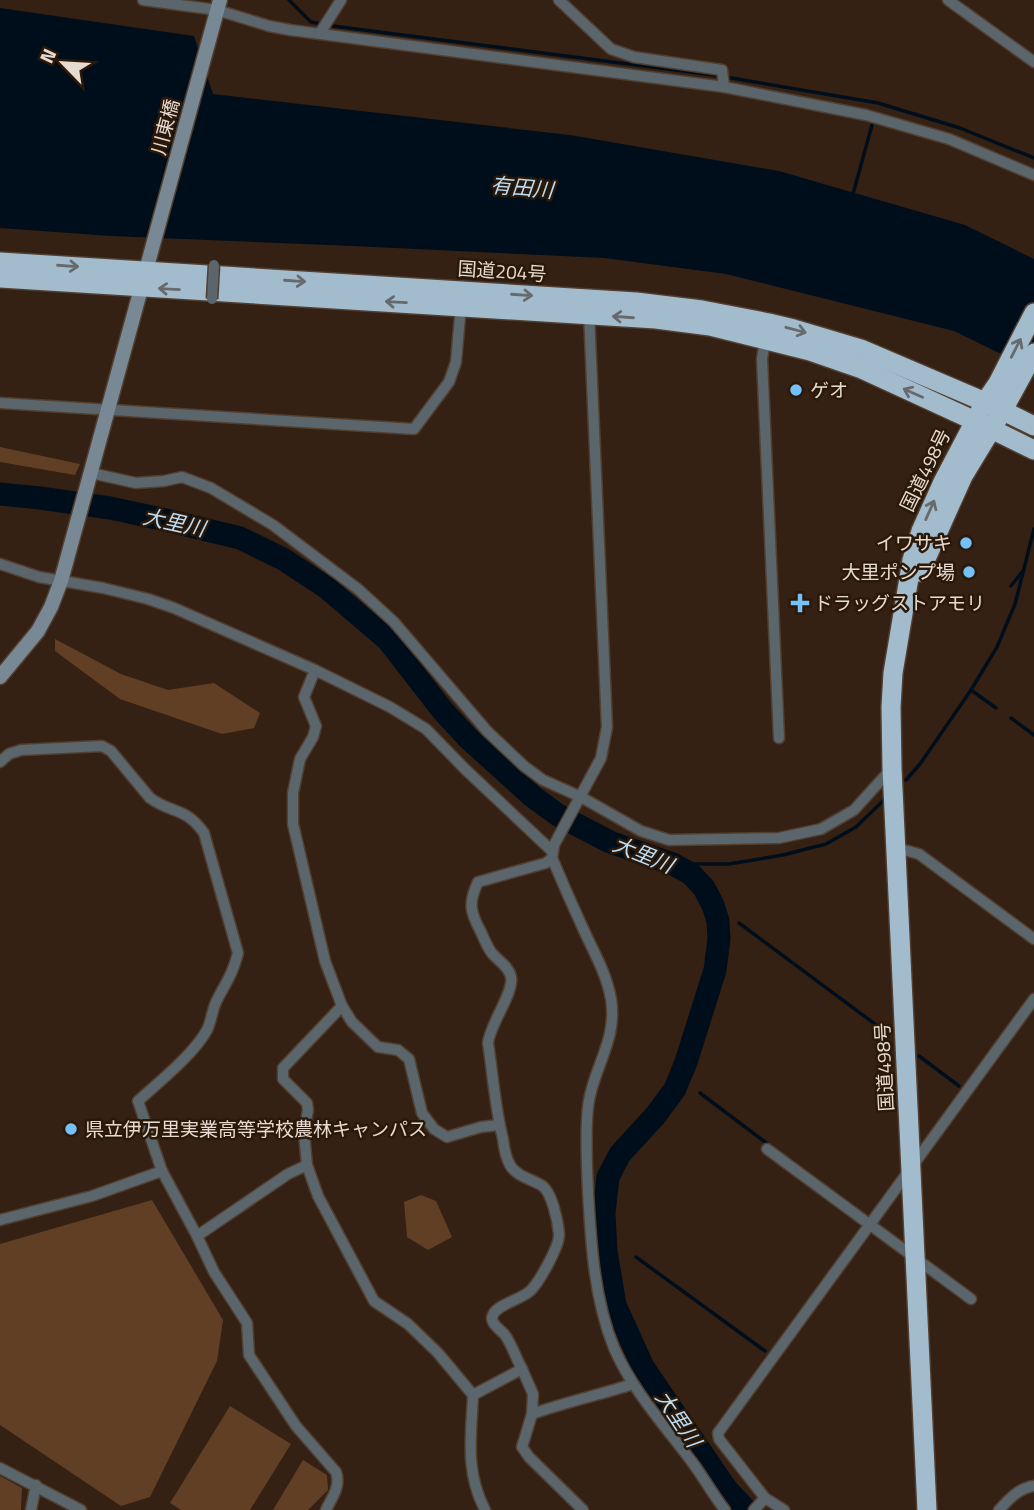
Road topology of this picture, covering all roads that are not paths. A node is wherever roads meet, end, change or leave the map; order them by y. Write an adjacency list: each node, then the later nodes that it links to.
1 (143, 0): 5 (street)
2 (341, 0): 6 (street)
3 (559, 0): 7 (street)
4 (948, 0): 8 (street)
5 (217, 10): 6 (street); 15 (street, 川東橋)
6 (320, 33): 9 (street)
7 (611, 49): 9 (street); 10 (street)
8 (1034, 62)
9 (601, 71): 10 (street)
10 (724, 87): 11 (street)
11 (1034, 175)
12 (0, 262): 15 (highway, 国道204号, one-way to 15)
13 (214, 265): 16 (street, bridge)
14 (0, 278): 15 (highway, 国道204号)
15 (143, 279): 17 (highway, 国道204号); 25 (street, 川東橋)
16 (212, 299)
17 (461, 299): 18 (highway, 国道204号); 25 (street)
18 (589, 307): 20 (highway, 国道204号); 38 (street)
19 (1034, 313): 22 (highway, one-way to 19)
20 (767, 331): 23 (highway, 国道204号, one-way to 23); 27 (highway, 国道204号, one-way to 20); 35 (street)
21 (1034, 353): 22 (highway)
22 (1006, 386): 23 (highway); 26 (highway)
23 (985, 402): 26 (highway, 国道204号); 27 (highway)
24 (0, 403): 25 (street)
25 (108, 409): 30 (street, 川東橋)
26 (1003, 410): 27 (highway); 28 (highway, 国道204号)
27 (983, 425): 29 (highway, 国道204号); 37 (highway, 国道498号)
28 (1034, 426)
29 (1034, 450)
30 (89, 479): 32 (street, 川東橋); 38 (street)
31 (0, 564): 32 (street)
32 (61, 581): 33 (street); 34 (street, 川東橋)
33 (315, 670): 40 (street); 43 (street)
34 (0, 677)
35 (779, 738)
36 (0, 762): 48 (street)
37 (892, 768): 38 (street); 39 (highway, 国道498号)
38 (581, 797): 40 (street)
39 (897, 848): 41 (street); 47 (highway, 国道498号)
40 (552, 851): 44 (street); 55 (street)
41 (1034, 939)
42 (1034, 999): 47 (street)
43 (342, 1006): 44 (street); 46 (street)
44 (499, 1125): 54 (street)
45 (766, 1150): 50 (street)
46 (307, 1165): 51 (street); 56 (street)
47 (912, 1165): 50 (street); 52 (highway, 国道498号)
48 (162, 1171): 49 (street); 51 (street)
49 (0, 1220)
50 (869, 1224): 52 (street); 61 (street)
51 (197, 1236): 65 (street)
52 (915, 1258): 53 (street); 70 (highway, 国道498号)
53 (971, 1299)
54 (522, 1369): 56 (street); 57 (street)
55 (633, 1384): 57 (street); 62 (street)
56 (473, 1395): 66 (street)
57 (532, 1414): 67 (street)
58 (0, 1468): 59 (street)
59 (36, 1485): 63 (street); 64 (street)
60 (1034, 1486): 71 (street)
61 (765, 1499): 68 (street); 69 (street)
62 (719, 1507)
63 (30, 1510)
64 (81, 1510)
65 (326, 1510)
66 (485, 1510)
67 (583, 1510)
68 (754, 1510)
69 (785, 1510)
70 (927, 1510)
71 (999, 1510)

